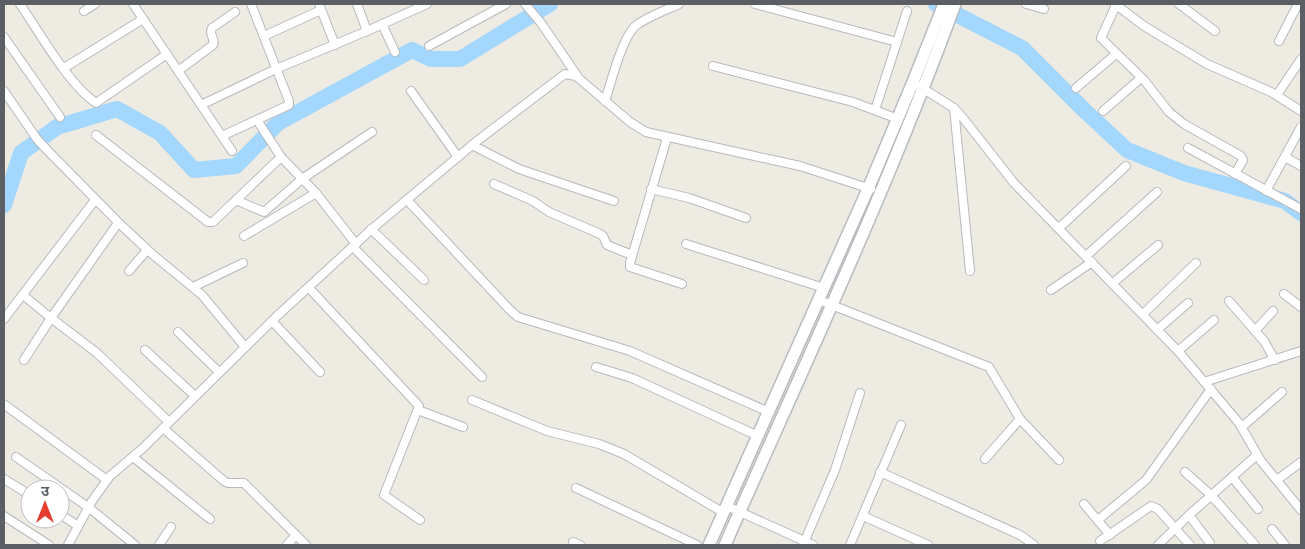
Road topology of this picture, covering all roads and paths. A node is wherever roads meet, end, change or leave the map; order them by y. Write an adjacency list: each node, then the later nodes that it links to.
1 (20, 4): 38 (street)
2 (95, 4): 20 (street)
3 (133, 4): 23 (street)
4 (251, 4): 27 (street)
5 (357, 4): 25 (street)
6 (427, 4): 18 (street)
7 (506, 4): 32 (street)
8 (525, 4): 41 (street)
9 (679, 4): 49 (street)
10 (755, 4): 30 (street)
11 (944, 4): 43 (main road)
12 (956, 4): 45 (main road)
13 (1026, 4): 19 (street)
14 (1117, 4): 35 (street); 48 (street)
15 (1179, 4): 26 (street)
16 (1298, 4): 29 (street)
17 (320, 7): 27 (street); 31 (street)
18 (412, 7): 24 (street)
19 (1044, 9)
20 (84, 11)
21 (907, 11): 30 (street)
22 (235, 12): 40 (street)
23 (143, 19): 34 (street); 38 (street)
24 (382, 24): 25 (street); 33 (street)
25 (368, 31): 31 (street)
26 (1215, 31)
27 (264, 36): 39 (street)
28 (4, 37): 55 (street)
29 (1279, 41)
30 (897, 42): 52 (street)
31 (335, 45): 39 (street)
32 (429, 46)
33 (395, 52)
34 (167, 54): 38 (street); 40 (street)
35 (1116, 54): 42 (street); 44 (street)
36 (1301, 59): 48 (street)
37 (713, 66): 52 (street)
38 (64, 68)
39 (276, 69): 50 (street); 57 (street)
40 (178, 71): 50 (street)
41 (578, 78): 49 (street); 63 (street)
42 (1141, 78): 53 (street); 71 (street)
43 (913, 82): 45 (street); 56 (main road)
44 (1076, 88)
45 (924, 89): 51 (street); 77 (main road)
46 (4, 91): 80 (street)
47 (412, 91): 67 (street)
48 (1277, 96): 54 (street)
49 (605, 101): 62 (street)
50 (201, 105): 61 (street)
51 (954, 108): 87 (street); 102 (street)
52 (875, 110): 56 (street)
53 (1103, 111)
54 (1301, 111)
55 (60, 117)
56 (898, 119): 75 (main road)
57 (257, 120): 61 (street); 66 (street)
58 (1301, 127): 68 (street)
59 (372, 132): 72 (street)
60 (96, 135): 81 (street)
61 (222, 136): 65 (street)
62 (667, 138): 74 (street); 75 (street)
63 (472, 145): 67 (street); 83 (street)
64 (1188, 148): 71 (street)
65 (232, 151)
66 (281, 157): 72 (street); 81 (street)
67 (458, 157): 82 (street)
68 (1285, 157): 70 (street); 76 (street)
69 (1126, 166): 87 (street)
70 (1301, 166)
71 (1235, 174): 76 (street)
72 (302, 179): 79 (street); 81 (street)
73 (494, 184): 94 (street)
74 (651, 189): 85 (street); 94 (street)
75 (868, 189): 77 (street); 96 (main road)
76 (1266, 191): 84 (street)
77 (882, 192): 99 (main road)
78 (1157, 192): 95 (street)
79 (316, 193): 89 (street); 91 (street)
80 (96, 200): 86 (street); 111 (street)
81 (236, 200)
82 (407, 200): 88 (street); 144 (street)
83 (614, 201)
84 (1301, 208)
85 (746, 218)
86 (118, 223): 93 (street); 119 (street)
87 (1058, 228): 95 (street)
88 (371, 229): 91 (street); 103 (street)
89 (244, 236)
90 (686, 244): 108 (street)
91 (355, 245): 107 (street); 135 (street)
92 (1158, 245): 104 (street)
93 (147, 250): 101 (street); 106 (street)
94 (632, 255): 105 (street)
95 (1086, 256): 97 (street)
96 (838, 257): 99 (main road); 108 (main road)
97 (1092, 262): 104 (street); 109 (street)
98 (243, 263): 106 (street)
99 (850, 263): 115 (main road)
100 (1196, 263): 118 (street)
101 (129, 271)
102 (970, 271)
103 (424, 280)
104 (1113, 283): 118 (street)
105 (682, 284)
106 (193, 287): 126 (street)
107 (308, 288): 122 (street); 143 (street)
108 (824, 288): 112 (main road)
109 (1051, 290)
110 (1284, 294): 116 (street)
111 (23, 295): 119 (street); 120 (street)
112 (819, 300): 115 (street); 144 (main road)
113 (1228, 301): 124 (street)
114 (1188, 303): 123 (street)
115 (831, 305): 145 (street); 172 (main road)
116 (1301, 307)
117 (1273, 310): 124 (street)
118 (1143, 314): 123 (street)
119 (50, 318): 130 (street); 146 (street)
120 (4, 319)
121 (1214, 320): 129 (street)
122 (272, 321): 126 (street); 134 (street)
123 (1158, 329): 129 (street)
124 (1255, 331): 131 (street)
125 (178, 332): 133 (street)
126 (245, 347): 133 (street)
127 (145, 350): 140 (street)
128 (1301, 351): 131 (street)
129 (1178, 352): 136 (street)
130 (24, 360)
131 (1274, 360): 136 (street)
132 (596, 367): 151 (street)
133 (219, 372): 140 (street)
134 (320, 372)
135 (482, 377)
136 (1204, 382): 137 (street)
137 (1211, 389): 149 (street); 178 (street)
138 (1282, 392): 149 (street)
139 (860, 393): 187 (street)
140 (196, 396): 146 (street)
141 (472, 400): 170 (street)
142 (5, 405): 162 (street)
143 (418, 410): 148 (street); 177 (street)
144 (769, 412): 151 (main road)
145 (1020, 419): 155 (street); 156 (street)
146 (169, 422): 150 (street)
147 (901, 424): 158 (street)
148 (463, 427)
149 (1242, 427): 152 (street)
150 (163, 428): 154 (street); 184 (street)
151 (758, 436): 170 (main road)
152 (1257, 455): 160 (street); 163 (street)
153 (16, 457): 168 (street)
154 (133, 457): 162 (street); 176 (street)
155 (985, 458)
156 (1059, 460)
157 (1301, 462): 163 (street)
158 (880, 472): 175 (street); 201 (street)
159 (1185, 472): 166 (street)
160 (1232, 477): 166 (street); 169 (street)
161 (4, 479): 165 (street)
162 (107, 480): 168 (street)
163 (1277, 480): 171 (street)
164 (576, 488): 195 (street)
165 (20, 489)
166 (1211, 495): 173 (street); 204 (street)
167 (1084, 504): 178 (street)
168 (88, 506): 180 (street); 191 (street)
169 (1258, 509)
170 (725, 510): 172 (street); 196 (main road)
171 (1301, 510)
172 (740, 512): 187 (street); 197 (main road)
173 (1189, 515): 182 (street); 188 (street)
174 (4, 516): 189 (street)
175 (862, 516): 199 (street); 200 (street)
176 (210, 519)
177 (420, 520)
178 (1098, 520): 185 (street)
179 (70, 521): 180 (street)
180 (78, 526): 190 (street)
181 (171, 527): 192 (street)
182 (1175, 528): 185 (street); 202 (street); 203 (street)
183 (1272, 529): 205 (street)
184 (296, 535): 193 (street); 194 (street)
185 (1110, 535): 186 (street)
186 (1100, 541)
187 (804, 543): 198 (street)
188 (1210, 543)
189 (49, 545)
190 (68, 545)
191 (135, 545)
192 (159, 545)
193 (287, 545)
194 (306, 545)
195 (697, 545)
196 (709, 545)
197 (725, 545)
198 (813, 545)
199 (850, 545)
200 (928, 545)
201 (1034, 545)
202 (1158, 545)
203 (1190, 545)
204 (1254, 545)
205 (1285, 545)

